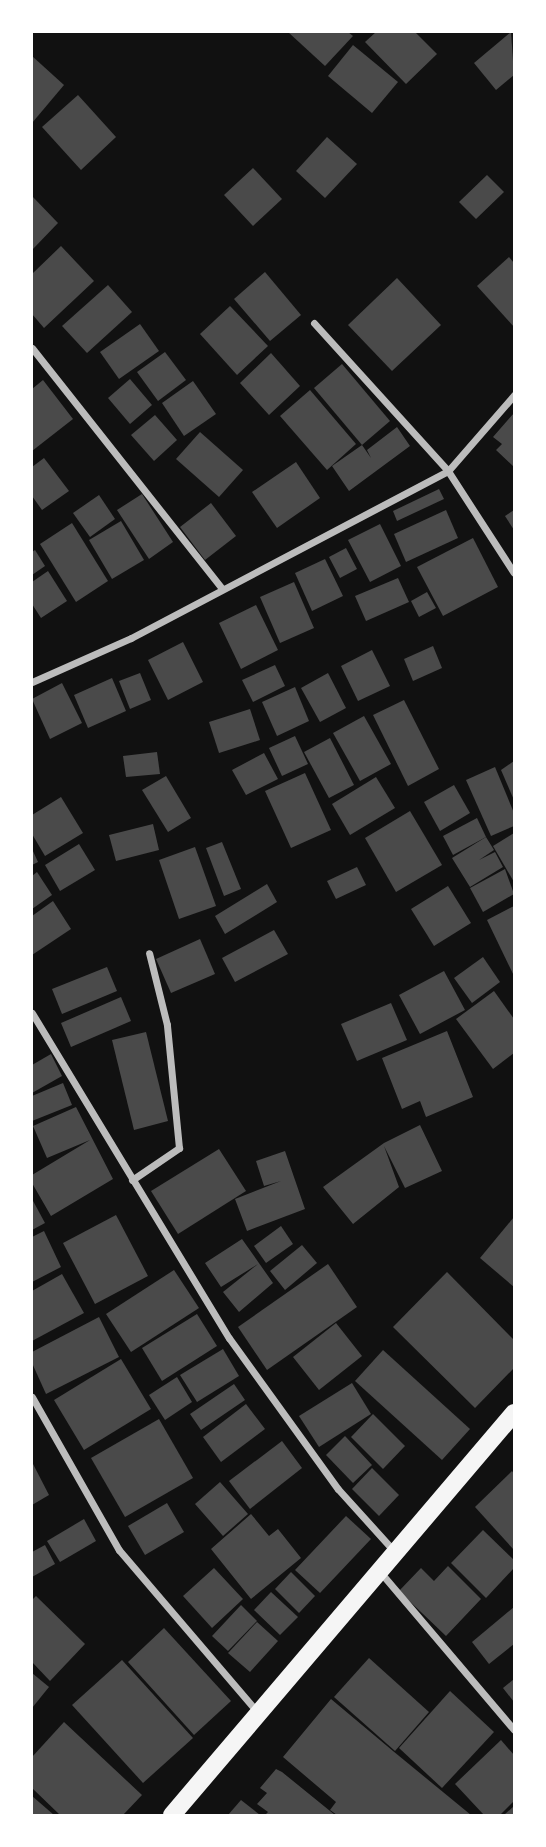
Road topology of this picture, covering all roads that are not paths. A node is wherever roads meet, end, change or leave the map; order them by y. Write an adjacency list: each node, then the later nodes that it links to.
1 (314, 323): 4 (street)
2 (32, 348): 6 (street)
3 (514, 395): 4 (street)
4 (448, 471): 5 (street); 6 (street)
5 (514, 573)
6 (222, 589): 7 (street)
7 (32, 682)
8 (149, 953): 10 (street)
9 (32, 1013): 10 (street)
10 (132, 1180): 13 (street)
11 (32, 1396): 15 (street)
12 (514, 1413): 13 (main road)
13 (397, 1553): 14 (main road)
14 (381, 1572): 15 (main road); 16 (street)
15 (260, 1715): 17 (main road)
16 (514, 1730)
17 (172, 1815)

